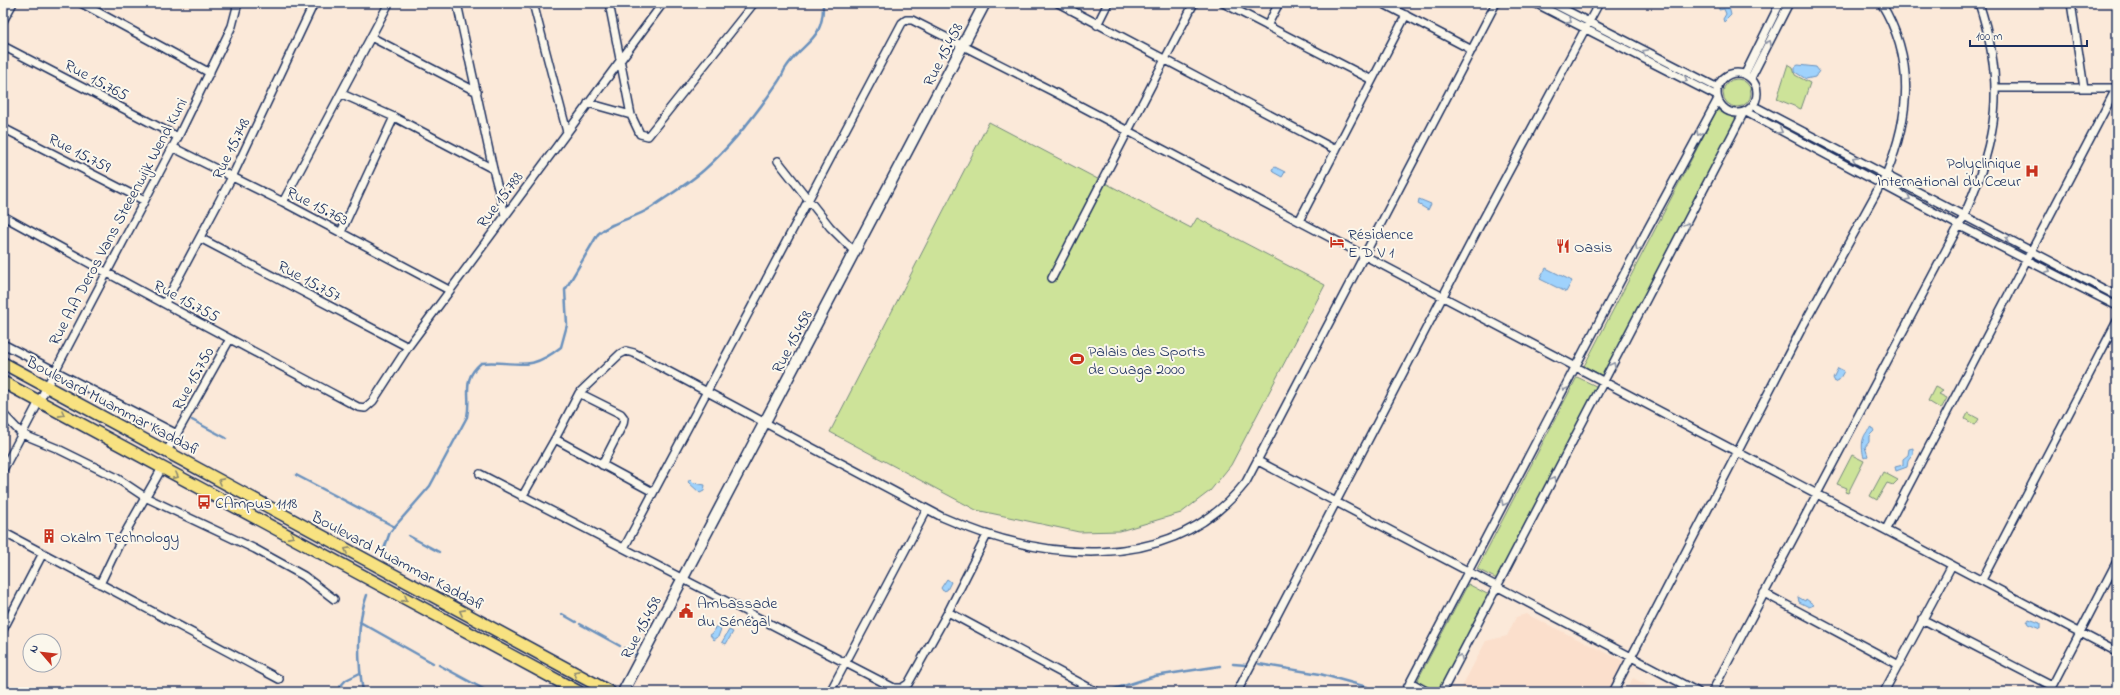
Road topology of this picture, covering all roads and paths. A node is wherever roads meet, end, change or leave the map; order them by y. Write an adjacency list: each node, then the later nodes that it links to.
1 (13, 3): 30 (street)
2 (81, 3): 41 (street)
3 (238, 3): 41 (street, Rue A.A Deros Vans Steeenwijk Wend Kuni)
4 (314, 3): 65 (street, Rue 15.748)
5 (389, 3): 35 (street)
6 (457, 3): 48 (street)
7 (533, 3): 58 (street)
8 (609, 3): 39 (street)
9 (662, 3): 39 (street, Rue 15.788)
10 (754, 3): 54 (street)
11 (985, 3): 37 (main road, Rue 15.458)
12 (1058, 3): 28 (street)
13 (1074, 3): 28 (street)
14 (1108, 3): 32 (street)
15 (1194, 3): 40 (street)
16 (1223, 3): 33 (street)
17 (1279, 3): 33 (street)
18 (1382, 3): 29 (street)
19 (1496, 3): 38 (street)
20 (1535, 3): 34 (street, one-way to 34)
21 (1552, 3): 31 (street)
22 (1599, 3): 31 (street)
23 (1780, 3): 42 (street)
24 (1789, 3): 43 (street, one-way to 24)
25 (1881, 3): 64 (street)
26 (1979, 3): 46 (street)
27 (2071, 3): 47 (street)
28 (1070, 10): 32 (street)
29 (1406, 15): 38 (street); 44 (street)
30 (3, 21)
31 (1588, 22): 34 (street); 50 (street, one-way to 31)
32 (1097, 25): 40 (street)
33 (1267, 26): 44 (street)
34 (1585, 30): 50 (street, one-way to 50); 85 (street)
35 (371, 37): 48 (street); 49 (street)
36 (3, 46): 59 (street, Rue 15.765)
37 (963, 46): 57 (street); 68 (street); 77 (main road, Rue 15.458)
38 (1472, 50): 79 (street)
39 (621, 59): 51 (street, Rue 15.788); 54 (street)
40 (1164, 60): 57 (street); 61 (street)
41 (210, 73): 59 (street, Rue A.A Deros Vans Steeenwijk Wend Kuni)
42 (1745, 74): 43 (street); 50 (street)
43 (1751, 78): 52 (street)
44 (1372, 80): 61 (street)
45 (2117, 87): 47 (street); 78 (street)
46 (1997, 88): 47 (street); 72 (street)
47 (2084, 88)
48 (477, 92): 63 (street)
49 (342, 94): 55 (street); 69 (street)
50 (1717, 94): 53 (street); 93 (street, one-way to 93)
51 (588, 103): 54 (street); 58 (street, Rue 15.788)
52 (1754, 106): 53 (street); 64 (street, one-way to 52)
53 (1745, 112): 66 (street, one-way to 66); 96 (street, one-way to 53)
54 (631, 115)
55 (394, 117): 63 (street); 75 (street)
56 (3, 128): 67 (street, Rue 15.759)
57 (1128, 131): 73 (street); 82 (street)
58 (567, 132): 70 (street, Rue 15.788)
59 (178, 137): 60 (street, Rue A.A Deros Vans Steeenwijk Wend Kuni)
60 (172, 147): 65 (street, Rue 15.763); 67 (street, Rue A.A Deros Vans Steeenwijk Wend Kuni)
61 (1336, 150): 73 (street)
62 (778, 161): 68 (street)
63 (492, 169): 70 (street)
64 (1886, 175): 66 (street); 72 (street)
65 (232, 177): 69 (street, Rue 15.763); 76 (street, Rue 15.748)
66 (1881, 184): 74 (street, one-way to 74); 108 (street)
67 (143, 200): 81 (street, Rue A.A Deros Vans Steeenwijk Wend Kuni)
68 (808, 200): 77 (street); 99 (street)
69 (283, 202): 75 (street, Rue 15.763)
70 (505, 215): 83 (street, Rue 15.788)
71 (3, 216): 81 (street, Rue 15.755)
72 (1964, 216): 74 (street); 78 (street, one-way to 72)
73 (1299, 221): 79 (street)
74 (1958, 225): 80 (street); 115 (street)
75 (341, 232): 83 (street, Rue 15.763)
76 (200, 238): 86 (street, Rue 15.748); 91 (street, Rue 15.757)
77 (854, 251): 103 (main road, Rue 15.458)
78 (2032, 251): 80 (street); 84 (street)
79 (1364, 256): 85 (street); 109 (street)
80 (2027, 260): 87 (street, one-way to 87); 120 (street)
81 (105, 273): 86 (street, Rue 15.755); 94 (street, Rue A.A Deros Vans Steeenwijk Wend Kuni)
82 (1052, 278)
83 (449, 290): 91 (street, Rue 15.788)
84 (2117, 296)
85 (1444, 297): 93 (street); 118 (street)
86 (166, 303): 89 (street, Rue 15.755)
87 (2117, 306)
88 (2117, 321): 130 (street)
89 (230, 339): 101 (street, Rue 15.755); 105 (street, Rue 15.750)
90 (3, 344): 94 (street)
91 (408, 347): 101 (street, Rue 15.788)
92 (3, 363): 97 (main road, Boulevard Muammar Kaddafi)
93 (1576, 366): 96 (street); 128 (street, one-way to 128)
94 (55, 370): 97 (street, Rue A.A Deros Vans Steeenwijk Wend Kuni); 105 (street)
95 (3, 382): 100 (main road, Boulevard Muammar Kaddafi)
96 (1605, 382): 108 (street); 132 (street, one-way to 96)
97 (46, 386): 100 (street, Rue A.A Deros Vans Steeenwijk Wend Kuni); 107 (main road, Boulevard Muammar Kaddafi)
98 (579, 392): 99 (street); 106 (street); 110 (street)
99 (706, 392): 103 (street); 114 (street)
100 (39, 401): 104 (street, Rue A.A Deros Vans Steeenwijk Wend Kuni); 111 (main road, Boulevard Muammar Kaddafi, one-way to 111)
101 (358, 407)
102 (3, 414): 104 (street)
103 (764, 424): 119 (street); 129 (main road, Rue 15.458)
104 (22, 434): 112 (street, Rue A.A Deros Vans Steeenwijk Wend Kuni); 116 (street)
105 (177, 434): 107 (street, Rue 15.750)
106 (555, 440): 110 (street); 117 (street)
107 (167, 451): 148 (main road, Boulevard Muammar Kaddafi, one-way to 107)
108 (1739, 452): 115 (street); 140 (street)
109 (1258, 461): 118 (street); 122 (street)
110 (602, 465): 114 (street)
111 (162, 468): 116 (street); 147 (main road, Boulevard Muammar Kaddafi, one-way to 147)
112 (3, 470)
113 (480, 474): 117 (street)
114 (653, 492): 123 (street)
115 (1817, 493): 120 (street); 133 (street)
116 (145, 497): 131 (street); 134 (street)
117 (522, 497): 123 (street)
118 (1336, 502): 128 (street); 152 (street)
119 (927, 509): 122 (street); 141 (street)
120 (1886, 529): 126 (street)
121 (3, 532): 124 (street)
122 (987, 535): 135 (street)
123 (624, 548): 129 (street)
124 (43, 553): 131 (street); 137 (street)
125 (2117, 561): 127 (street)
126 (1952, 565): 130 (street); 136 (street)
127 (2115, 569): 138 (street)
128 (1468, 572): 132 (street); 144 (street)
129 (683, 579): 141 (street); 149 (main road, Rue 15.458)
130 (1982, 580): 138 (street)
131 (100, 584): 143 (street)
132 (1497, 587): 140 (street); 154 (street, one-way to 132)
133 (1764, 594): 142 (street); 157 (street)
134 (334, 599)
135 (948, 612): 141 (street); 151 (street)
136 (1922, 619): 142 (street); 145 (street)
137 (3, 630)
138 (2080, 633): 139 (street); 145 (street)
139 (2117, 652)
140 (1631, 657): 155 (street); 156 (street)
141 (845, 663): 150 (street)
142 (1899, 665): 158 (street)
143 (279, 679)
144 (1410, 682): 146 (street); 153 (street)
145 (2051, 689)
146 (1408, 691)
147 (579, 692)
148 (610, 692)
149 (623, 692)
150 (830, 692)
151 (1097, 692)
152 (1237, 692)
153 (1428, 692)
154 (1442, 692)
155 (1613, 692)
156 (1698, 692)
157 (1712, 692)
158 (1884, 692)

